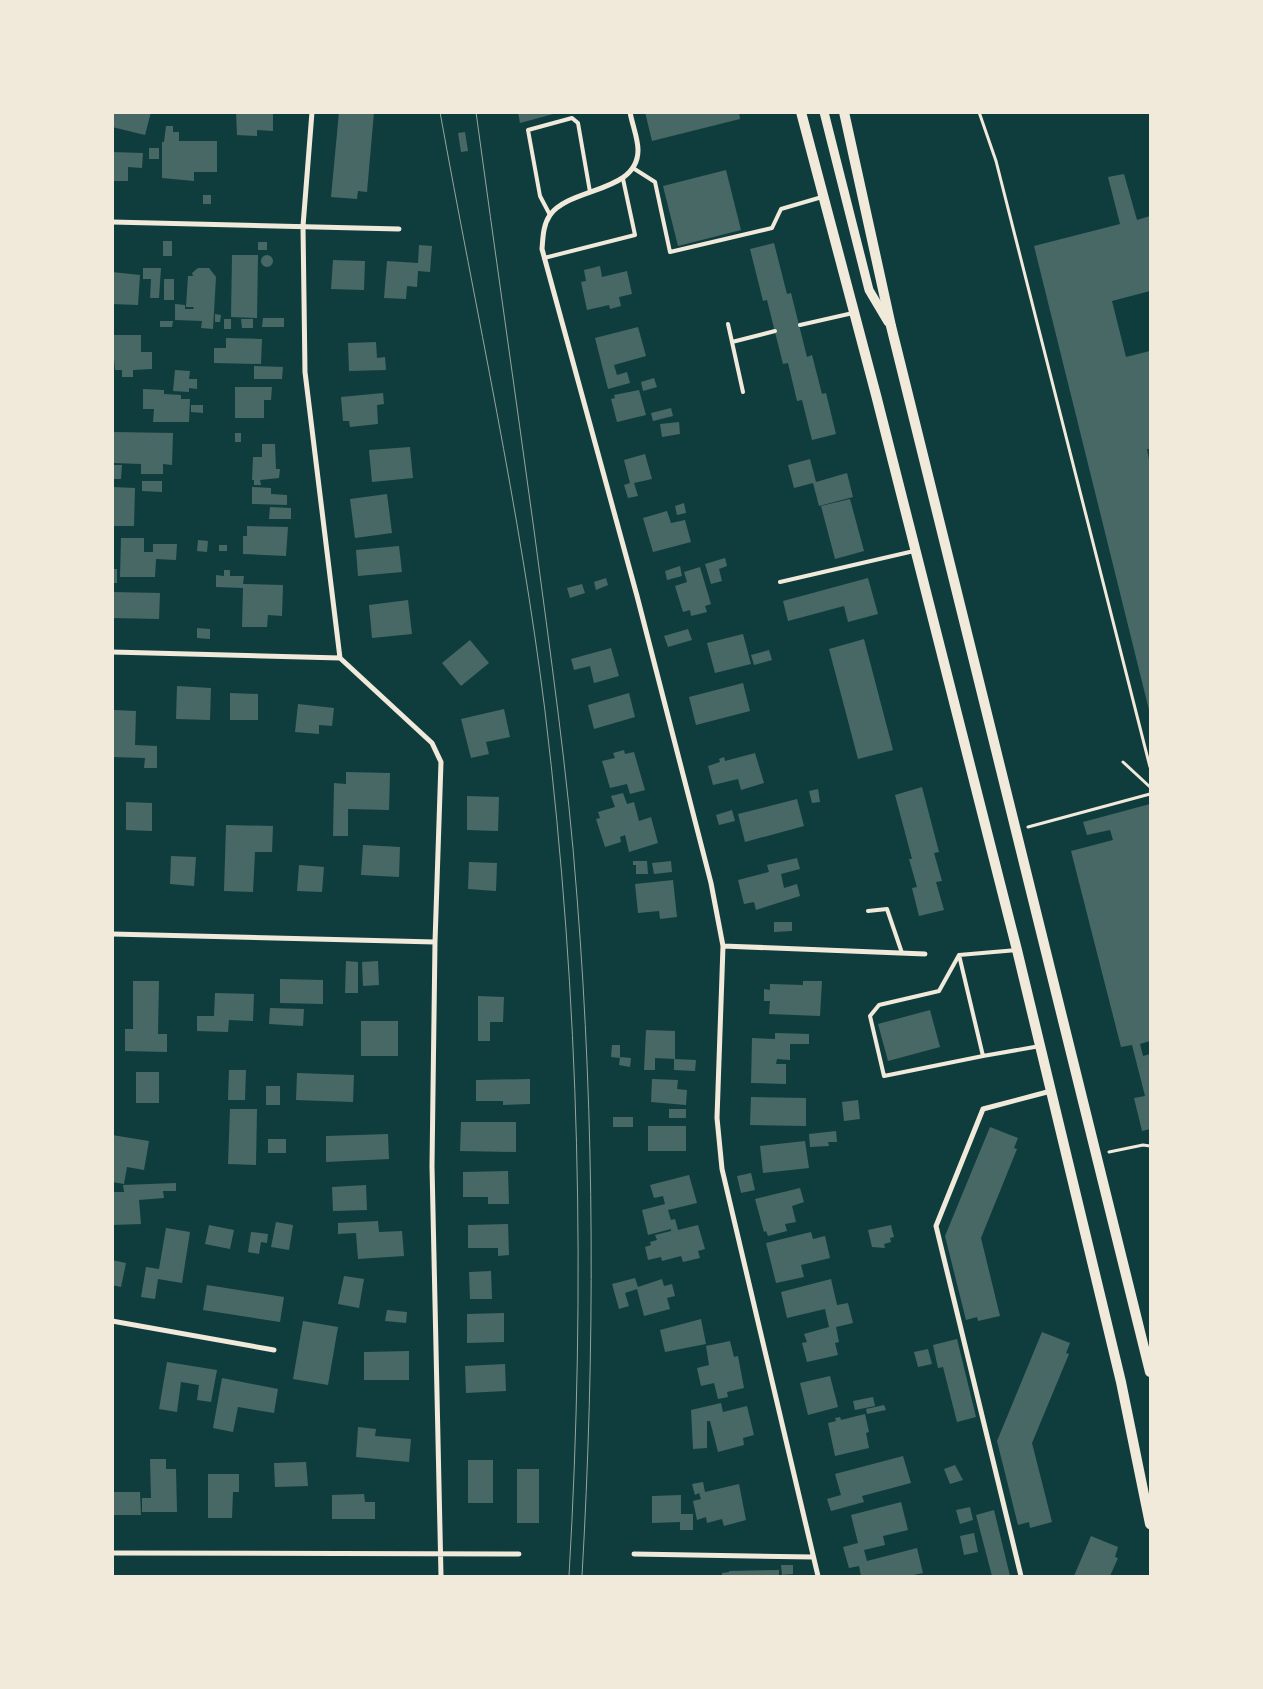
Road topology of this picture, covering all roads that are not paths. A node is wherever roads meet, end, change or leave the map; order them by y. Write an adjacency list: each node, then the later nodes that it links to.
1 (312, 112): 12 (street)
2 (630, 112): 6 (street)
3 (801, 112): 9 (main road)
4 (824, 112): 18 (street)
5 (844, 112): 18 (main road)
6 (634, 168): 7 (street); 9 (lane)
7 (623, 178): 8 (street); 14 (lane)
8 (590, 192): 10 (street); 10 (lane)
9 (824, 196): 15 (main road)
10 (550, 215): 14 (street)
11 (112, 222): 12 (street)
12 (303, 226): 13 (street); 25 (street)
13 (399, 229)
14 (544, 258): 29 (street)
15 (855, 312): 17 (lane); 22 (main road)
16 (728, 324): 20 (lane)
17 (800, 325)
18 (891, 326): 39 (main road)
19 (775, 331): 20 (lane)
20 (732, 342): 21 (lane)
21 (743, 392)
22 (916, 550): 23 (lane); 30 (main road)
23 (780, 582)
24 (112, 652): 25 (street)
25 (340, 658): 28 (street)
26 (868, 911): 31 (lane)
27 (112, 934): 28 (street)
28 (435, 942): 42 (street)
29 (723, 946): 31 (street); 45 (street)
30 (1016, 950): 33 (lane); 34 (main road)
31 (902, 953): 32 (street)
32 (925, 954)
33 (959, 954): 35 (lane); 35 (lane)
34 (1040, 1046): 35 (lane); 36 (main road)
35 (983, 1056)
36 (1051, 1091): 40 (main road); 48 (street)
37 (112, 1321): 38 (street)
38 (274, 1350)
39 (1150, 1372)
40 (1150, 1524)
41 (112, 1553): 42 (street)
42 (441, 1554): 43 (street); 46 (street)
43 (519, 1554)
44 (634, 1554): 45 (street)
45 (813, 1557): 47 (street)
46 (441, 1576)
47 (818, 1576)
48 (1022, 1576)

